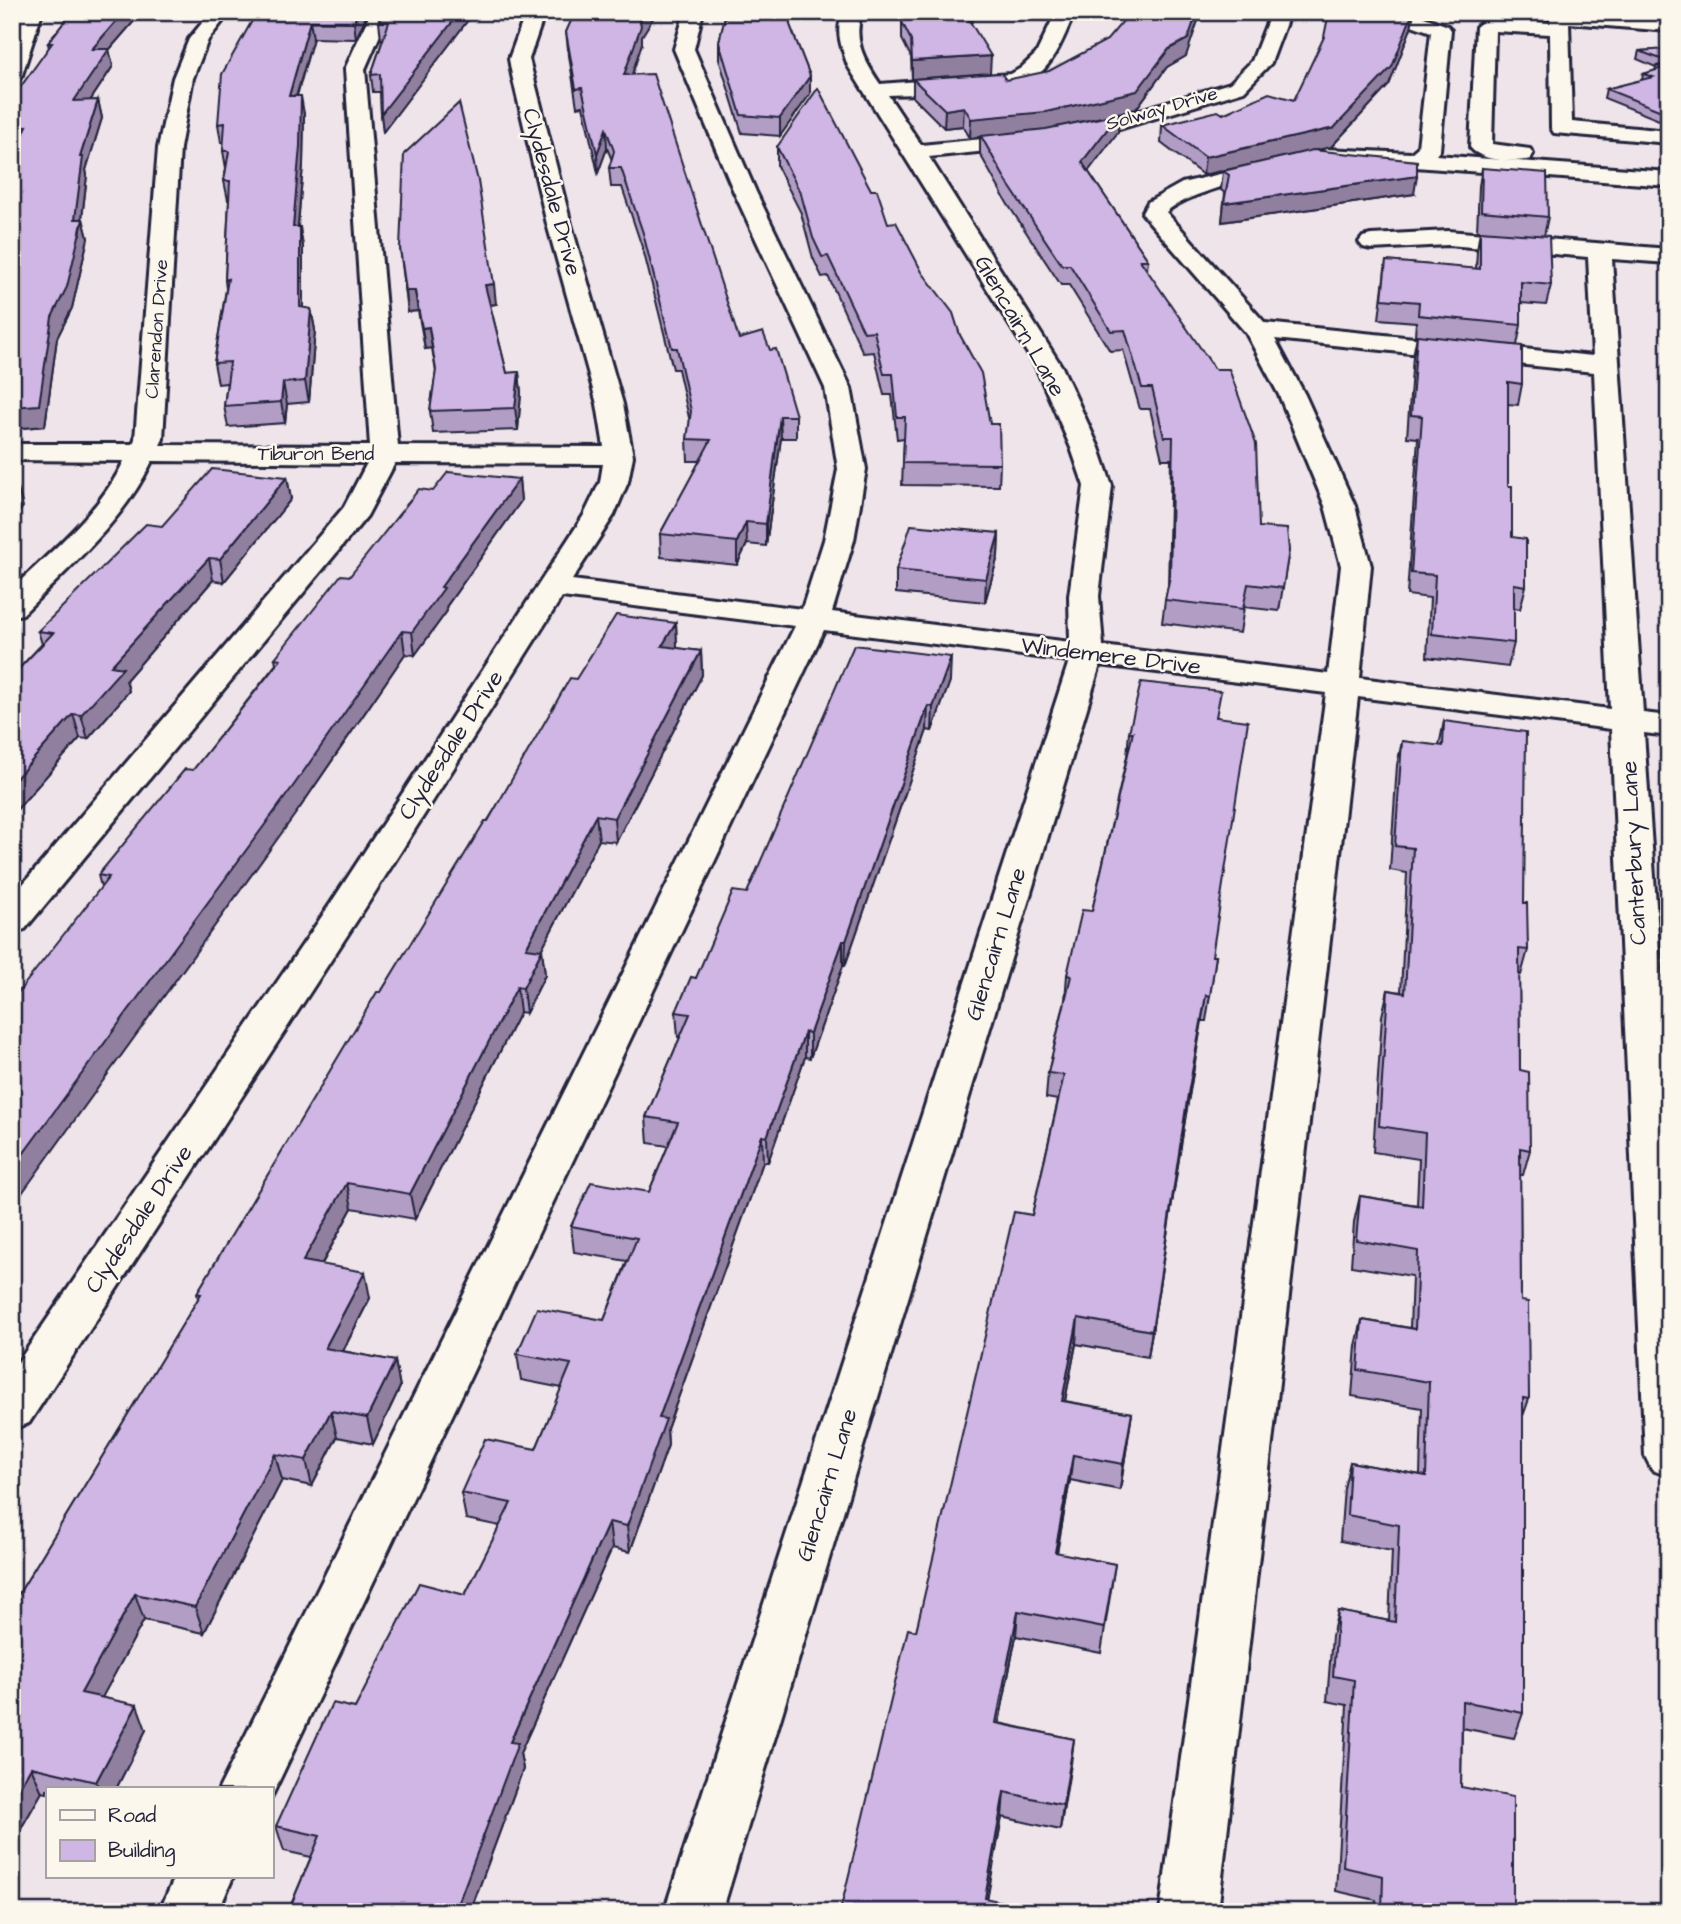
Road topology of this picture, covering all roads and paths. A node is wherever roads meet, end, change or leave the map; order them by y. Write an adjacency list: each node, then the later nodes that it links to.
1 (33, 12): 12 (street)
2 (221, 12): 27 (street, Clarendon Drive)
3 (381, 12): 28 (street)
4 (536, 12): 29 (street, Clydesdale Drive)
5 (694, 12): 32 (street)
6 (853, 12): 13 (street, Glencairn Lane)
7 (1066, 12): 13 (street)
8 (1280, 12): 16 (street, Solway Drive)
9 (1333, 12): 18 (street)
10 (1559, 19): 11 (street); 14 (street); 17 (street)
11 (1669, 25)
12 (12, 75)
13 (874, 90): 16 (street, Glencairn Lane)
14 (1562, 128): 15 (street); 17 (street)
15 (1669, 137)
16 (915, 152): 33 (street, Glencairn Lane)
17 (1561, 157): 19 (street)
18 (1418, 158): 20 (street); 24 (street)
19 (1669, 166)
20 (1669, 179)
21 (1371, 242): 22 (street)
22 (1600, 251): 23 (street); 25 (street, Canterbury Lane)
23 (1669, 256)
24 (1256, 330): 25 (street); 34 (street)
25 (1606, 365): 35 (street, Canterbury Lane)
26 (12, 452): 27 (street, Tiburon Bend)
27 (142, 453): 28 (street, Tiburon Bend); 31 (street, Clarendon Drive)
28 (385, 454): 29 (street, Tiburon Bend); 37 (street)
29 (619, 456): 30 (street, Clydesdale Drive)
30 (553, 587): 32 (street, Windemere Drive); 38 (street, Clydesdale Drive)
31 (17, 596)
32 (814, 619): 33 (street, Windemere Drive); 40 (street)
33 (1087, 654): 34 (street, Windemere Drive); 43 (street, Glencairn Lane)
34 (1343, 685): 35 (street, Windemere Drive); 44 (street)
35 (1626, 721): 36 (street, Windemere Drive); 39 (street, Canterbury Lane)
36 (1669, 726)
37 (12, 921)
38 (12, 1410)
39 (1669, 1456)
40 (248, 1787)
41 (205, 1878): 42 (street)
42 (188, 1912)
43 (693, 1912)
44 (1189, 1912)

